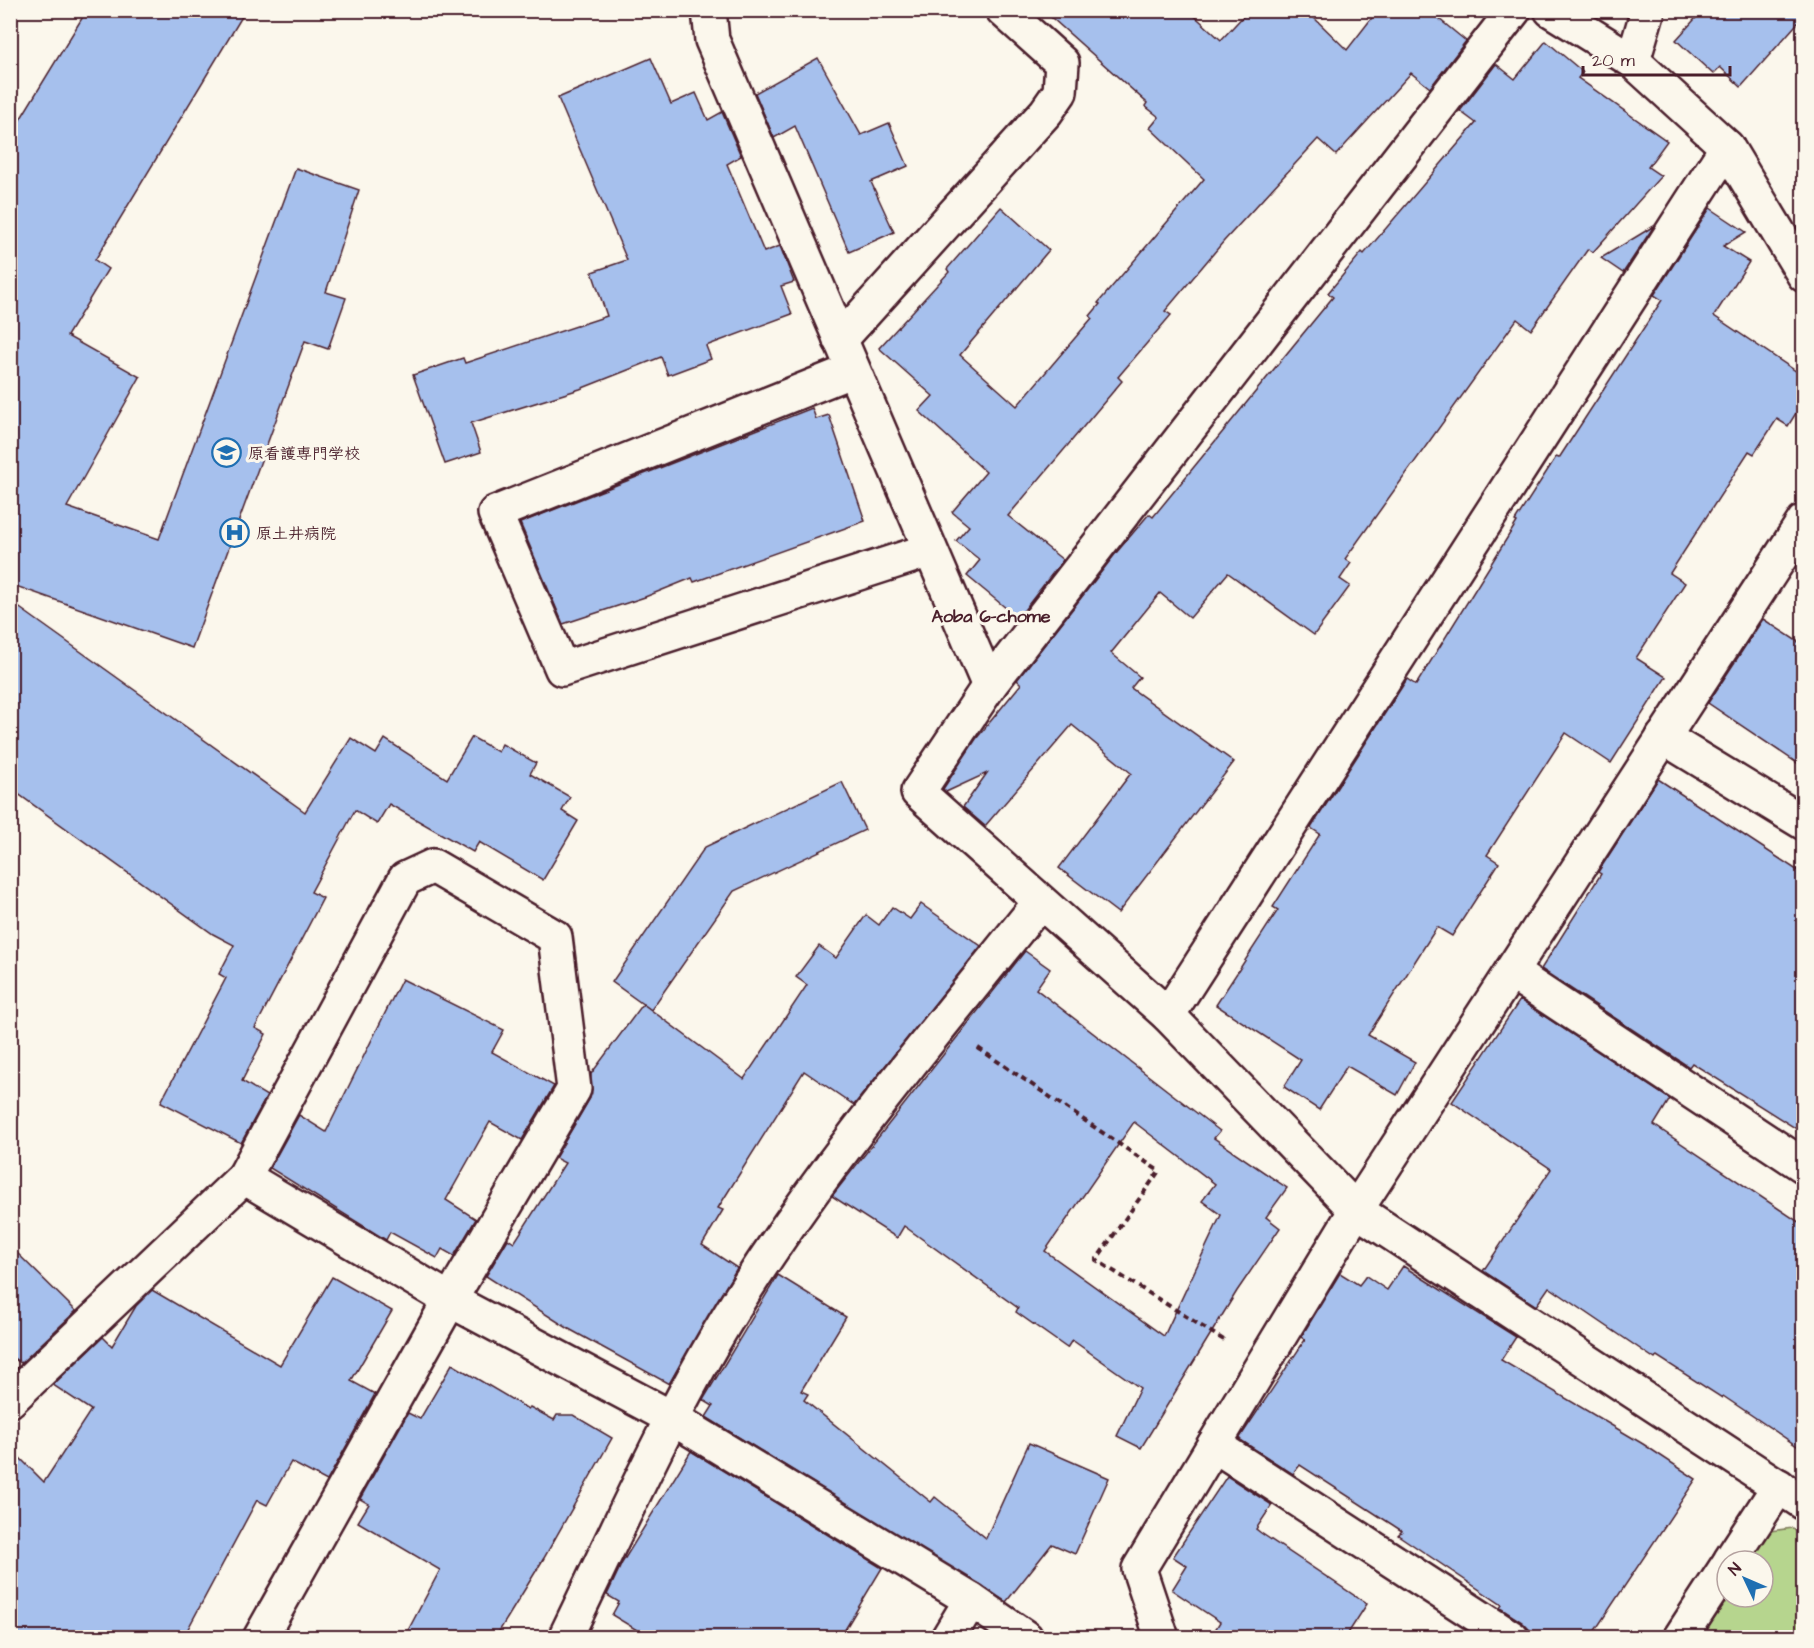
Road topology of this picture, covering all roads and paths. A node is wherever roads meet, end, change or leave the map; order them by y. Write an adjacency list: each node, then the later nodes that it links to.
1 (709, 10): 9 (street)
2 (1003, 10): 9 (street)
3 (1514, 10): 13 (street)
4 (1551, 10): 6 (street)
5 (1648, 10): 6 (street)
6 (1634, 61): 7 (street)
7 (1727, 147): 8 (street); 18 (street)
8 (1803, 275)
9 (840, 340): 10 (street)
10 (853, 370): 12 (street); 12 (street)
11 (1803, 521): 14 (street)
12 (930, 550): 13 (street)
13 (989, 686): 16 (street)
14 (1663, 737): 15 (street); 17 (street)
15 (1803, 823)
16 (1040, 902): 18 (street); 19 (street)
17 (1510, 972): 20 (street); 22 (street)
18 (1168, 1015): 22 (street)
19 (943, 1024): 24 (path); 26 (street)
20 (1803, 1166)
21 (244, 1177): 23 (street); 23 (street); 25 (street)
22 (1356, 1210): 24 (street); 28 (street)
23 (450, 1300): 26 (street); 32 (street)
24 (1263, 1364): 27 (street)
25 (10, 1400)
26 (672, 1418): 31 (street); 33 (street)
27 (1214, 1445): 36 (street); 37 (street)
28 (1791, 1495): 29 (street)
29 (1741, 1549)
30 (1715, 1584): 38 (street)
31 (971, 1600): 34 (street); 35 (street)
32 (260, 1638)
33 (565, 1638)
34 (948, 1638)
35 (1026, 1638)
36 (1162, 1638)
37 (1512, 1638)
38 (1680, 1638)

